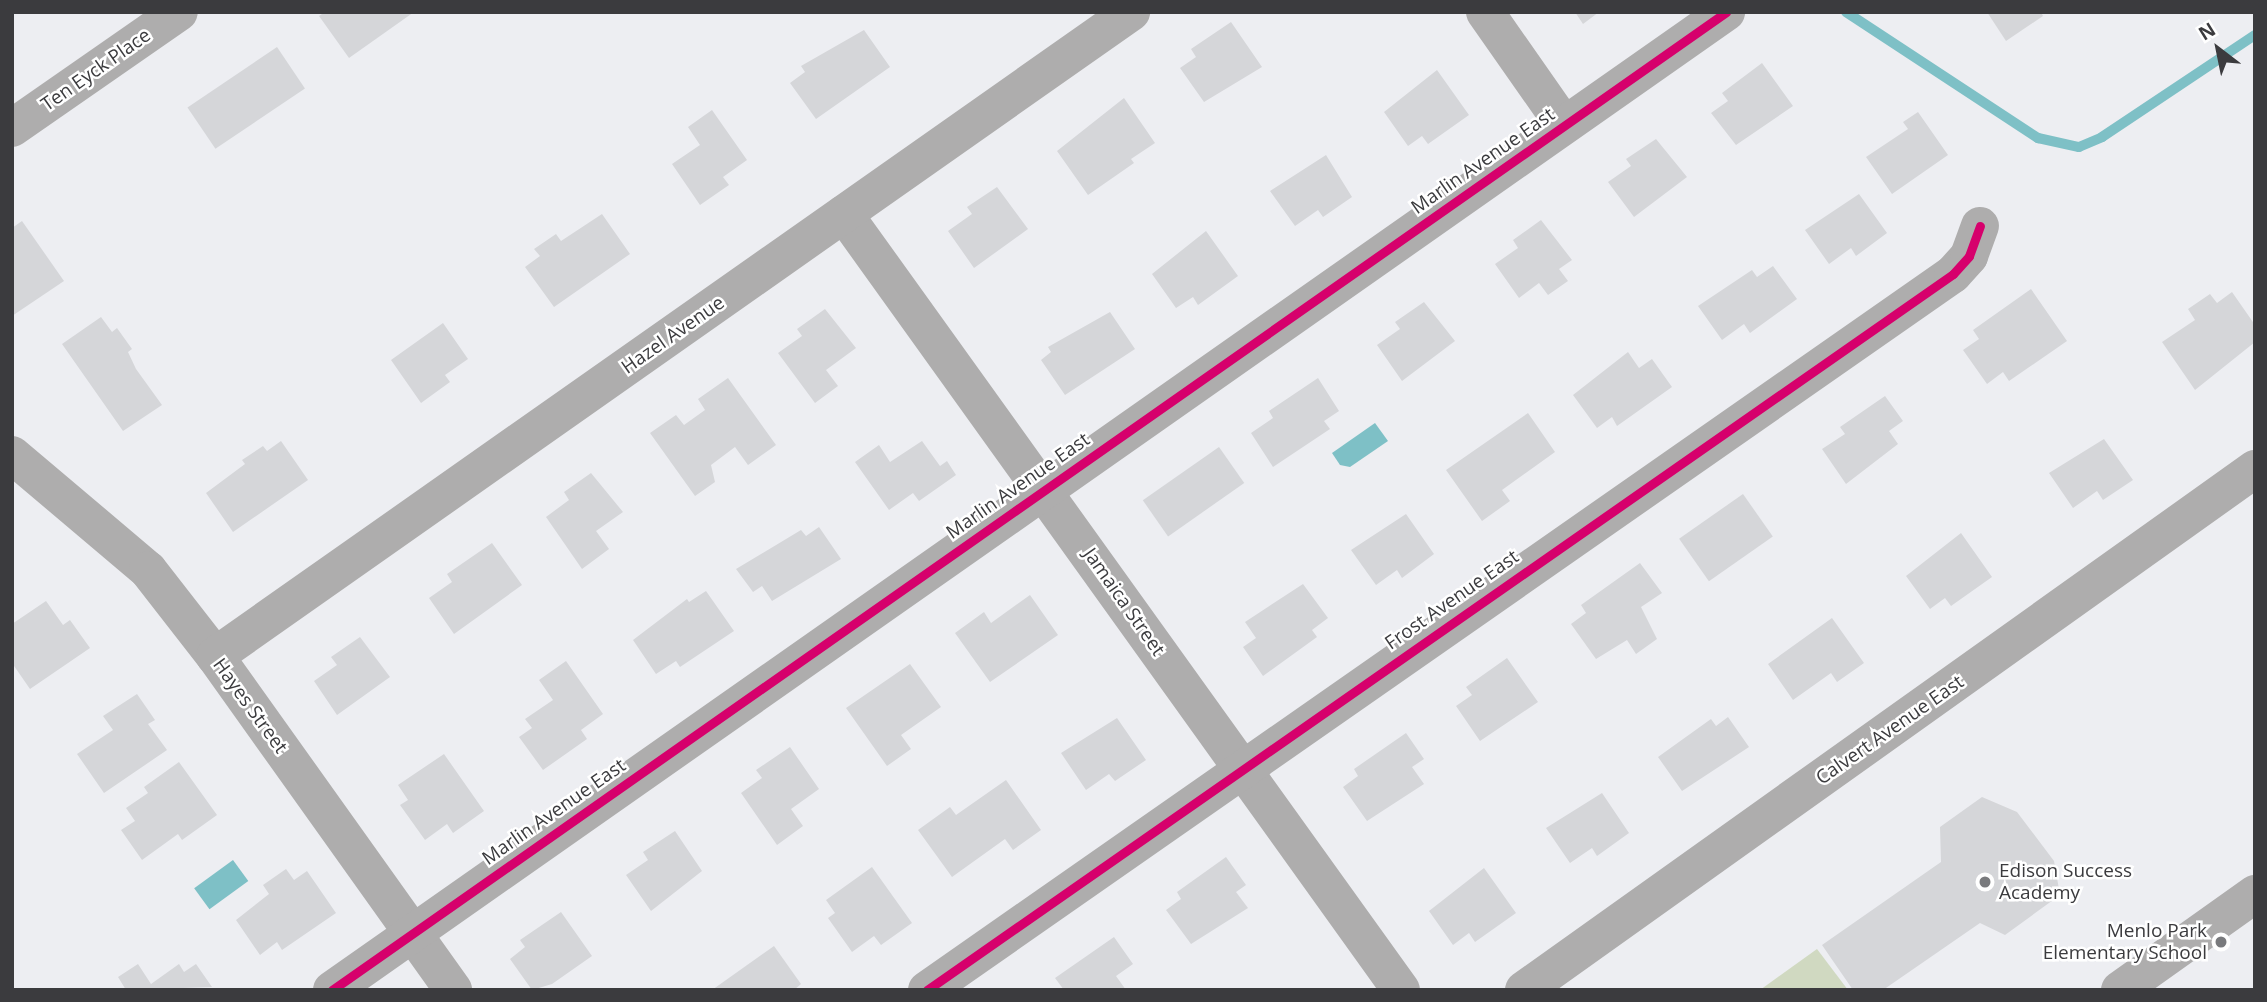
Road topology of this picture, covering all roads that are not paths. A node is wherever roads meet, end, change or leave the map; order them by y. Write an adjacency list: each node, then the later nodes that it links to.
1 (179, 12): 6 (street, Ten Eyck Place)
2 (1130, 12): 7 (street, Hazel Avenue)
3 (1485, 12): 5 (street)
4 (1726, 12): 5 (street, Marlin Avenue East)
5 (1564, 125): 11 (street, Marlin Avenue East)
6 (12, 128)
7 (844, 214): 11 (street, Jamaica Street); 12 (street, Hazel Avenue)
8 (1980, 226): 13 (street, Frost Avenue East)
9 (12, 455): 12 (street, Hayes Street)
10 (2255, 469): 20 (street, Calvert Avenue East)
11 (1044, 489): 13 (street, Jamaica Street); 15 (street, Marlin Avenue East)
12 (215, 656): 15 (street, Hayes Street)
13 (1241, 768): 18 (street, Frost Avenue East); 19 (street, Jamaica Street)
14 (2255, 894): 21 (street)
15 (412, 932): 16 (street, Marlin Avenue East); 17 (street, Hayes Street)
16 (332, 990)
17 (453, 990)
18 (927, 990)
19 (1401, 990)
20 (1524, 990)
21 (2120, 990)

